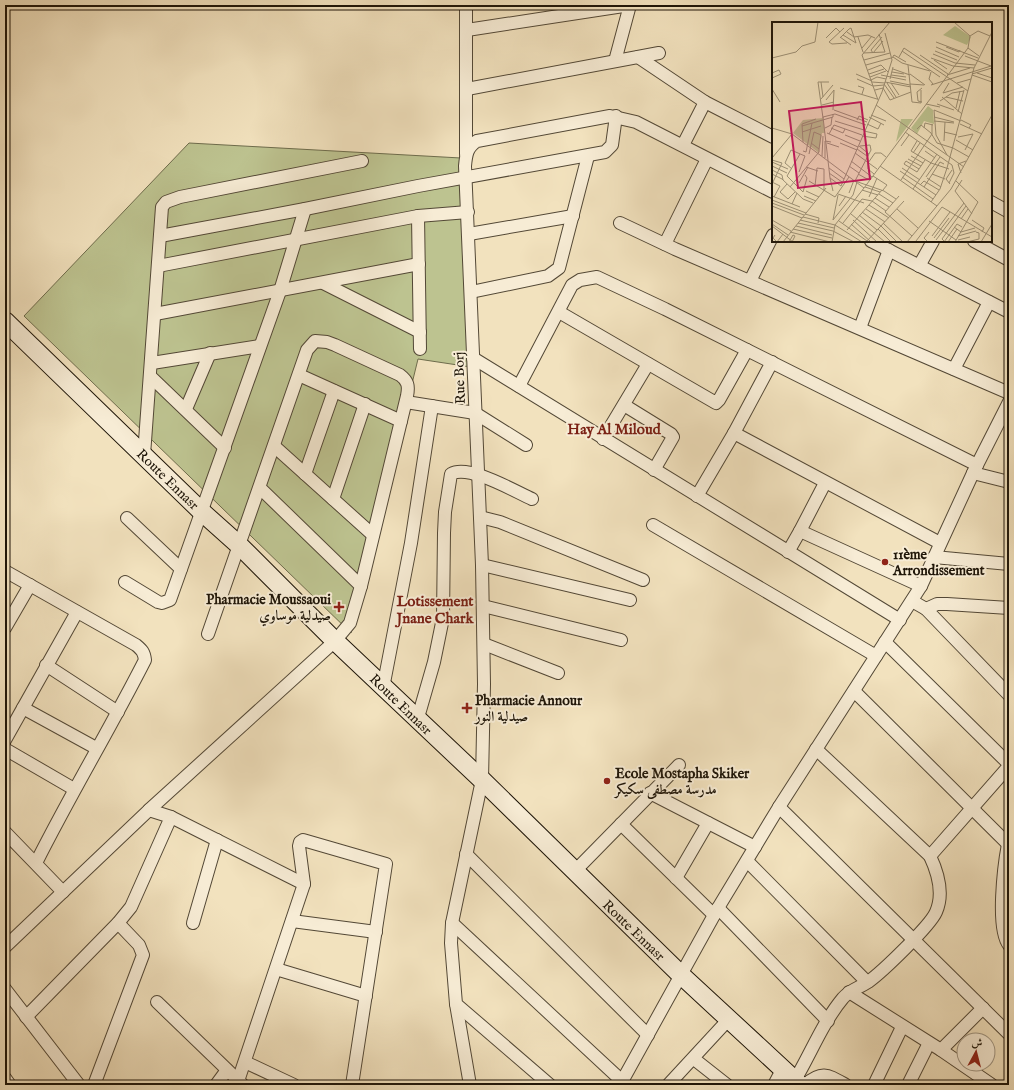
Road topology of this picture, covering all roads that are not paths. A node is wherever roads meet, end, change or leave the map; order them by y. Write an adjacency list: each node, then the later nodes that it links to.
1 (466, 5): 3 (street, Rue Borj)
2 (630, 5): 3 (street); 6 (street)
3 (467, 30): 7 (street, Rue Borj)
4 (659, 53): 5 (street)
5 (638, 57): 6 (street); 8 (street)
6 (615, 61): 7 (street)
7 (467, 89): 12 (street, Rue Borj)
8 (705, 102): 10 (street); 11 (street)
9 (616, 116): 11 (street); 12 (street); 13 (street)
10 (772, 136)
11 (683, 145): 14 (street)
12 (466, 154): 16 (street, Rue Borj)
13 (588, 156): 16 (street); 23 (street)
14 (707, 158): 17 (street); 32 (street)
15 (362, 161): 26 (street)
16 (466, 178): 19 (street); 20 (street, Rue Borj)
17 (772, 191)
18 (992, 203): 21 (street)
19 (306, 209): 26 (street); 28 (street)
20 (468, 212): 22 (street); 25 (street, Rue Borj)
21 (1009, 212)
22 (418, 216): 28 (street); 35 (street)
23 (573, 216): 25 (street); 41 (street)
24 (620, 223): 32 (street)
25 (469, 234): 41 (street, Rue Borj)
26 (160, 236): 36 (street)
27 (772, 237): 38 (street)
28 (297, 240): 36 (street); 40 (street)
29 (873, 242): 33 (street)
30 (932, 242): 37 (street)
31 (976, 242): 34 (street)
32 (665, 244): 38 (street)
33 (888, 250): 37 (street); 47 (street)
34 (1009, 260)
35 (419, 264): 39 (street); 48 (street)
36 (158, 266): 45 (street)
37 (920, 266): 42 (street)
38 (750, 280): 47 (street)
39 (323, 283): 40 (street); 48 (street)
40 (280, 291): 45 (street); 49 (street)
41 (471, 292): 53 (street, Rue Borj)
42 (988, 302): 44 (street); 57 (street)
43 (559, 312): 51 (street); 56 (street); 60 (street)
44 (1009, 312)
45 (154, 314): 55 (street)
46 (6, 322): 76 (main road, Route Ennasr)
47 (860, 328): 57 (street)
48 (420, 332): 50 (street)
49 (260, 346): 52 (street); 75 (street)
50 (420, 349)
51 (746, 350): 54 (street); 56 (street)
52 (210, 353): 55 (street); 67 (street)
53 (473, 358): 60 (street); 69 (street, Rue Borj)
54 (772, 362): 71 (street); 77 (street)
55 (152, 363): 59 (street)
56 (648, 364): 65 (street)
57 (954, 369): 62 (street)
58 (299, 375): 61 (street); 63 (street); 74 (street)
59 (151, 377): 67 (street); 76 (street)
60 (519, 386): 72 (street)
61 (334, 391): 64 (street); 79 (street)
62 (1009, 394)
63 (406, 402): 66 (street); 70 (street)
64 (365, 404): 70 (street); 85 (street)
65 (624, 405): 72 (street); 78 (street)
66 (432, 406): 69 (street); 122 (street)
67 (186, 409): 75 (street)
68 (1008, 409): 77 (street)
69 (475, 414): 73 (street); 80 (street, Rue Borj)
70 (401, 421): 92 (street)
71 (734, 433): 82 (street); 84 (street)
72 (604, 438): 78 (street)
73 (526, 445)
74 (274, 446): 79 (street); 83 (street)
75 (225, 448): 87 (street)
76 (144, 455): 87 (main road, Route Ennasr)
77 (975, 469): 81 (street); 93 (street)
78 (654, 470): 84 (street)
79 (305, 474): 85 (street)
80 (478, 474): 86 (street); 88 (street, Rue Borj); 127 (street)
81 (1009, 482)
82 (825, 483): 91 (street); 93 (street)
83 (260, 488): 94 (street); 104 (street)
84 (697, 496): 95 (street)
85 (333, 499): 92 (street)
86 (532, 499)
87 (202, 512): 94 (main road, Route Ennasr); 99 (street)
88 (480, 517): 98 (street, Rue Borj); 101 (street)
89 (127, 518): 99 (street)
90 (653, 525): 119 (street)
91 (800, 531): 95 (street); 105 (street)
92 (373, 535): 104 (street)
93 (940, 543): 96 (street)
94 (240, 546): 114 (street); 116 (main road, Route Ennasr)
95 (788, 552): 112 (street)
96 (934, 557): 97 (street); 105 (street)
97 (1009, 564)
98 (482, 565): 106 (street); 108 (street, Rue Borj)
99 (181, 569): 102 (street)
100 (5, 571): 103 (street)
101 (643, 580)
102 (125, 582)
103 (30, 585): 111 (street); 113 (street)
104 (361, 586): 116 (street)
105 (921, 586): 107 (street)
106 (630, 600)
107 (912, 601): 110 (street); 112 (street)
108 (483, 606): 115 (street); 118 (street, Rue Borj)
109 (1009, 608): 110 (street)
110 (926, 609): 124 (street)
111 (77, 612): 120 (street); 126 (street)
112 (900, 620): 117 (street)
113 (6, 626)
114 (208, 634)
115 (621, 640)
116 (335, 641): 122 (main road, Route Ennasr); 139 (street)
117 (885, 642): 119 (street); 133 (street)
118 (484, 644): 121 (street); 134 (street, Rue Borj)
119 (876, 656): 123 (street)
120 (46, 665): 125 (street); 126 (street)
121 (558, 673)
122 (383, 688): 127 (main road, Route Ennasr)
123 (854, 691): 130 (street); 138 (street)
124 (1009, 695)
125 (23, 708): 128 (street); 129 (street)
126 (118, 712): 129 (street)
127 (417, 721): 134 (main road, Route Ennasr)
128 (6, 737)
129 (96, 748): 135 (street)
130 (816, 749): 137 (street); 148 (street)
131 (5, 750): 135 (street)
132 (679, 765): 136 (street)
133 (1009, 765): 138 (street)
134 (482, 780): 147 (street, Rue Borj); 151 (main road, Route Ennasr)
135 (74, 789): 150 (street)
136 (650, 793): 141 (street); 142 (street)
137 (779, 807): 146 (street); 161 (street)
138 (971, 809): 145 (street); 148 (street)
139 (149, 810): 140 (street); 154 (street)
140 (170, 817): 144 (street); 157 (street)
141 (708, 823): 146 (street); 152 (street)
142 (621, 824): 151 (street); 152 (street)
143 (8, 840): 150 (street)
144 (217, 840): 153 (street); 158 (street)
145 (1009, 845): 162 (street)
146 (756, 847): 149 (street)
147 (466, 854): 159 (street, Rue Borj); 178 (street)
148 (930, 856): 161 (street)
149 (747, 861): 155 (street); 166 (street)
150 (36, 863): 154 (street)
151 (574, 872): 165 (main road, Route Ennasr)
152 (676, 878): 155 (street)
153 (304, 884): 156 (street); 160 (street)
154 (63, 892): 163 (street)
155 (716, 911): 165 (street); 175 (street)
156 (292, 921): 160 (street); 164 (street)
157 (118, 923): 173 (street); 190 (street)
158 (193, 923)
159 (452, 923): 171 (street, Rue Borj); 187 (street)
160 (376, 932): 169 (street)
161 (914, 939): 166 (street); 172 (street)
162 (1009, 945)
163 (5, 947)
164 (276, 969): 169 (street); 182 (street)
165 (680, 974): 174 (main road, Route Ennasr); 178 (street)
166 (868, 982): 168 (street)
167 (5, 989): 173 (street)
168 (849, 992): 175 (street); 176 (street)
169 (366, 996): 193 (street)
170 (157, 1002): 183 (street)
171 (456, 1004): 194 (street, Rue Borj); 195 (street)
172 (983, 1008): 177 (street); 180 (street)
173 (26, 1017): 189 (street)
174 (729, 1019): 181 (street); 185 (main road, Route Ennasr)
175 (828, 1021): 185 (street)
176 (902, 1027): 179 (street); 200 (street)
177 (1009, 1034)
178 (648, 1035): 187 (street)
179 (929, 1043): 180 (street); 201 (street)
180 (941, 1050): 202 (street)
181 (694, 1059): 196 (street); 197 (street)
182 (245, 1062): 186 (street); 192 (street)
183 (227, 1070): 186 (street); 191 (street)
184 (5, 1078): 188 (street)
185 (796, 1080): 198 (street); 199 (street)
186 (241, 1083)
187 (621, 1083)
188 (10, 1085)
189 (79, 1085)
190 (94, 1085)
191 (216, 1085)
192 (294, 1085)
193 (352, 1085)
194 (470, 1085)
195 (550, 1085)
196 (668, 1085)
197 (727, 1085)
198 (774, 1085)
199 (846, 1085)
200 (874, 1085)
201 (908, 1085)
202 (992, 1085)

